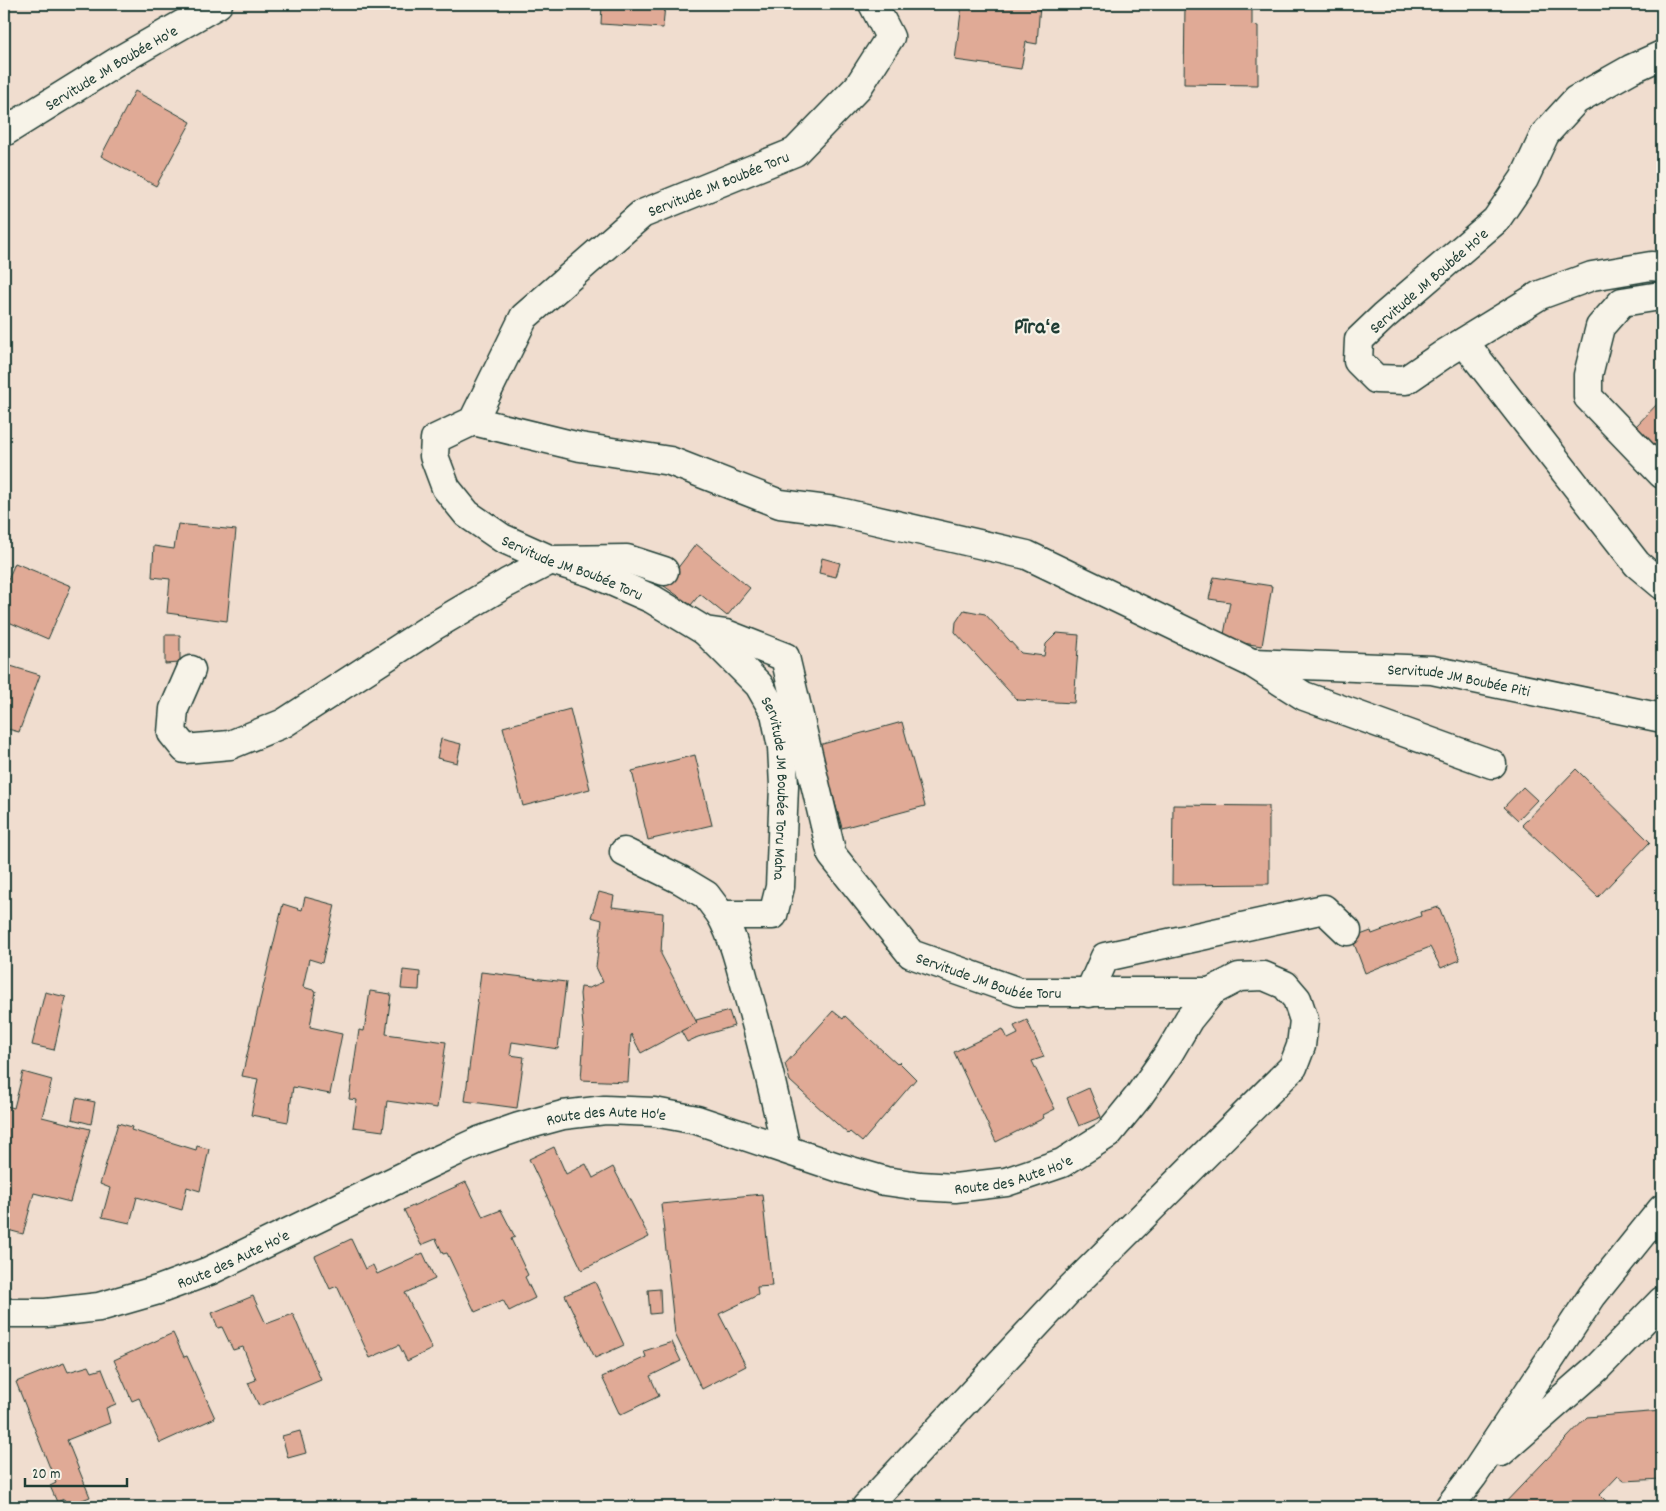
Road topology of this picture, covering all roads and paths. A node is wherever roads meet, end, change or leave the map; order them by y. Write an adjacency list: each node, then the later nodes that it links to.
1 (218, 4): 4 (street, Servitude JM Boubée Ho'e)
2 (874, 4): 8 (street, Servitude JM Boubée Toru)
3 (1662, 55): 7 (street, Servitude JM Boubée Ho'e)
4 (4, 132)
5 (1662, 266): 7 (street, Servitude JM Boubée Ho'e)
6 (1662, 297): 9 (street)
7 (1464, 342): 12 (street)
8 (473, 421): 10 (street, Servitude JM Boubée Toru); 14 (street)
9 (1662, 474)
10 (551, 560): 11 (street); 13 (street, Servitude JM Boubée Toru); 15 (street)
11 (664, 572)
12 (1662, 585)
13 (705, 632): 19 (street, Servitude JM Boubée Toru Maha); 22 (street, Servitude JM Boubée Toru)
14 (1252, 663): 16 (street, Servitude JM Boubée Piti); 17 (street)
15 (191, 670)
16 (1662, 718)
17 (1492, 764)
18 (624, 852): 19 (street)
19 (721, 915): 23 (street)
20 (1347, 930): 22 (street)
21 (1211, 992): 22 (street, Servitude JM Boubée Toru); 23 (street, Route des Aute Ho'e); 28 (street, Route des Aute Ho'e)
22 (1089, 993)
23 (786, 1149): 26 (street, Route des Aute Ho'e)
24 (1662, 1209): 27 (street)
25 (1662, 1301): 27 (street)
26 (4, 1314)
27 (1473, 1476): 29 (street)
28 (866, 1507)
29 (1449, 1507)

